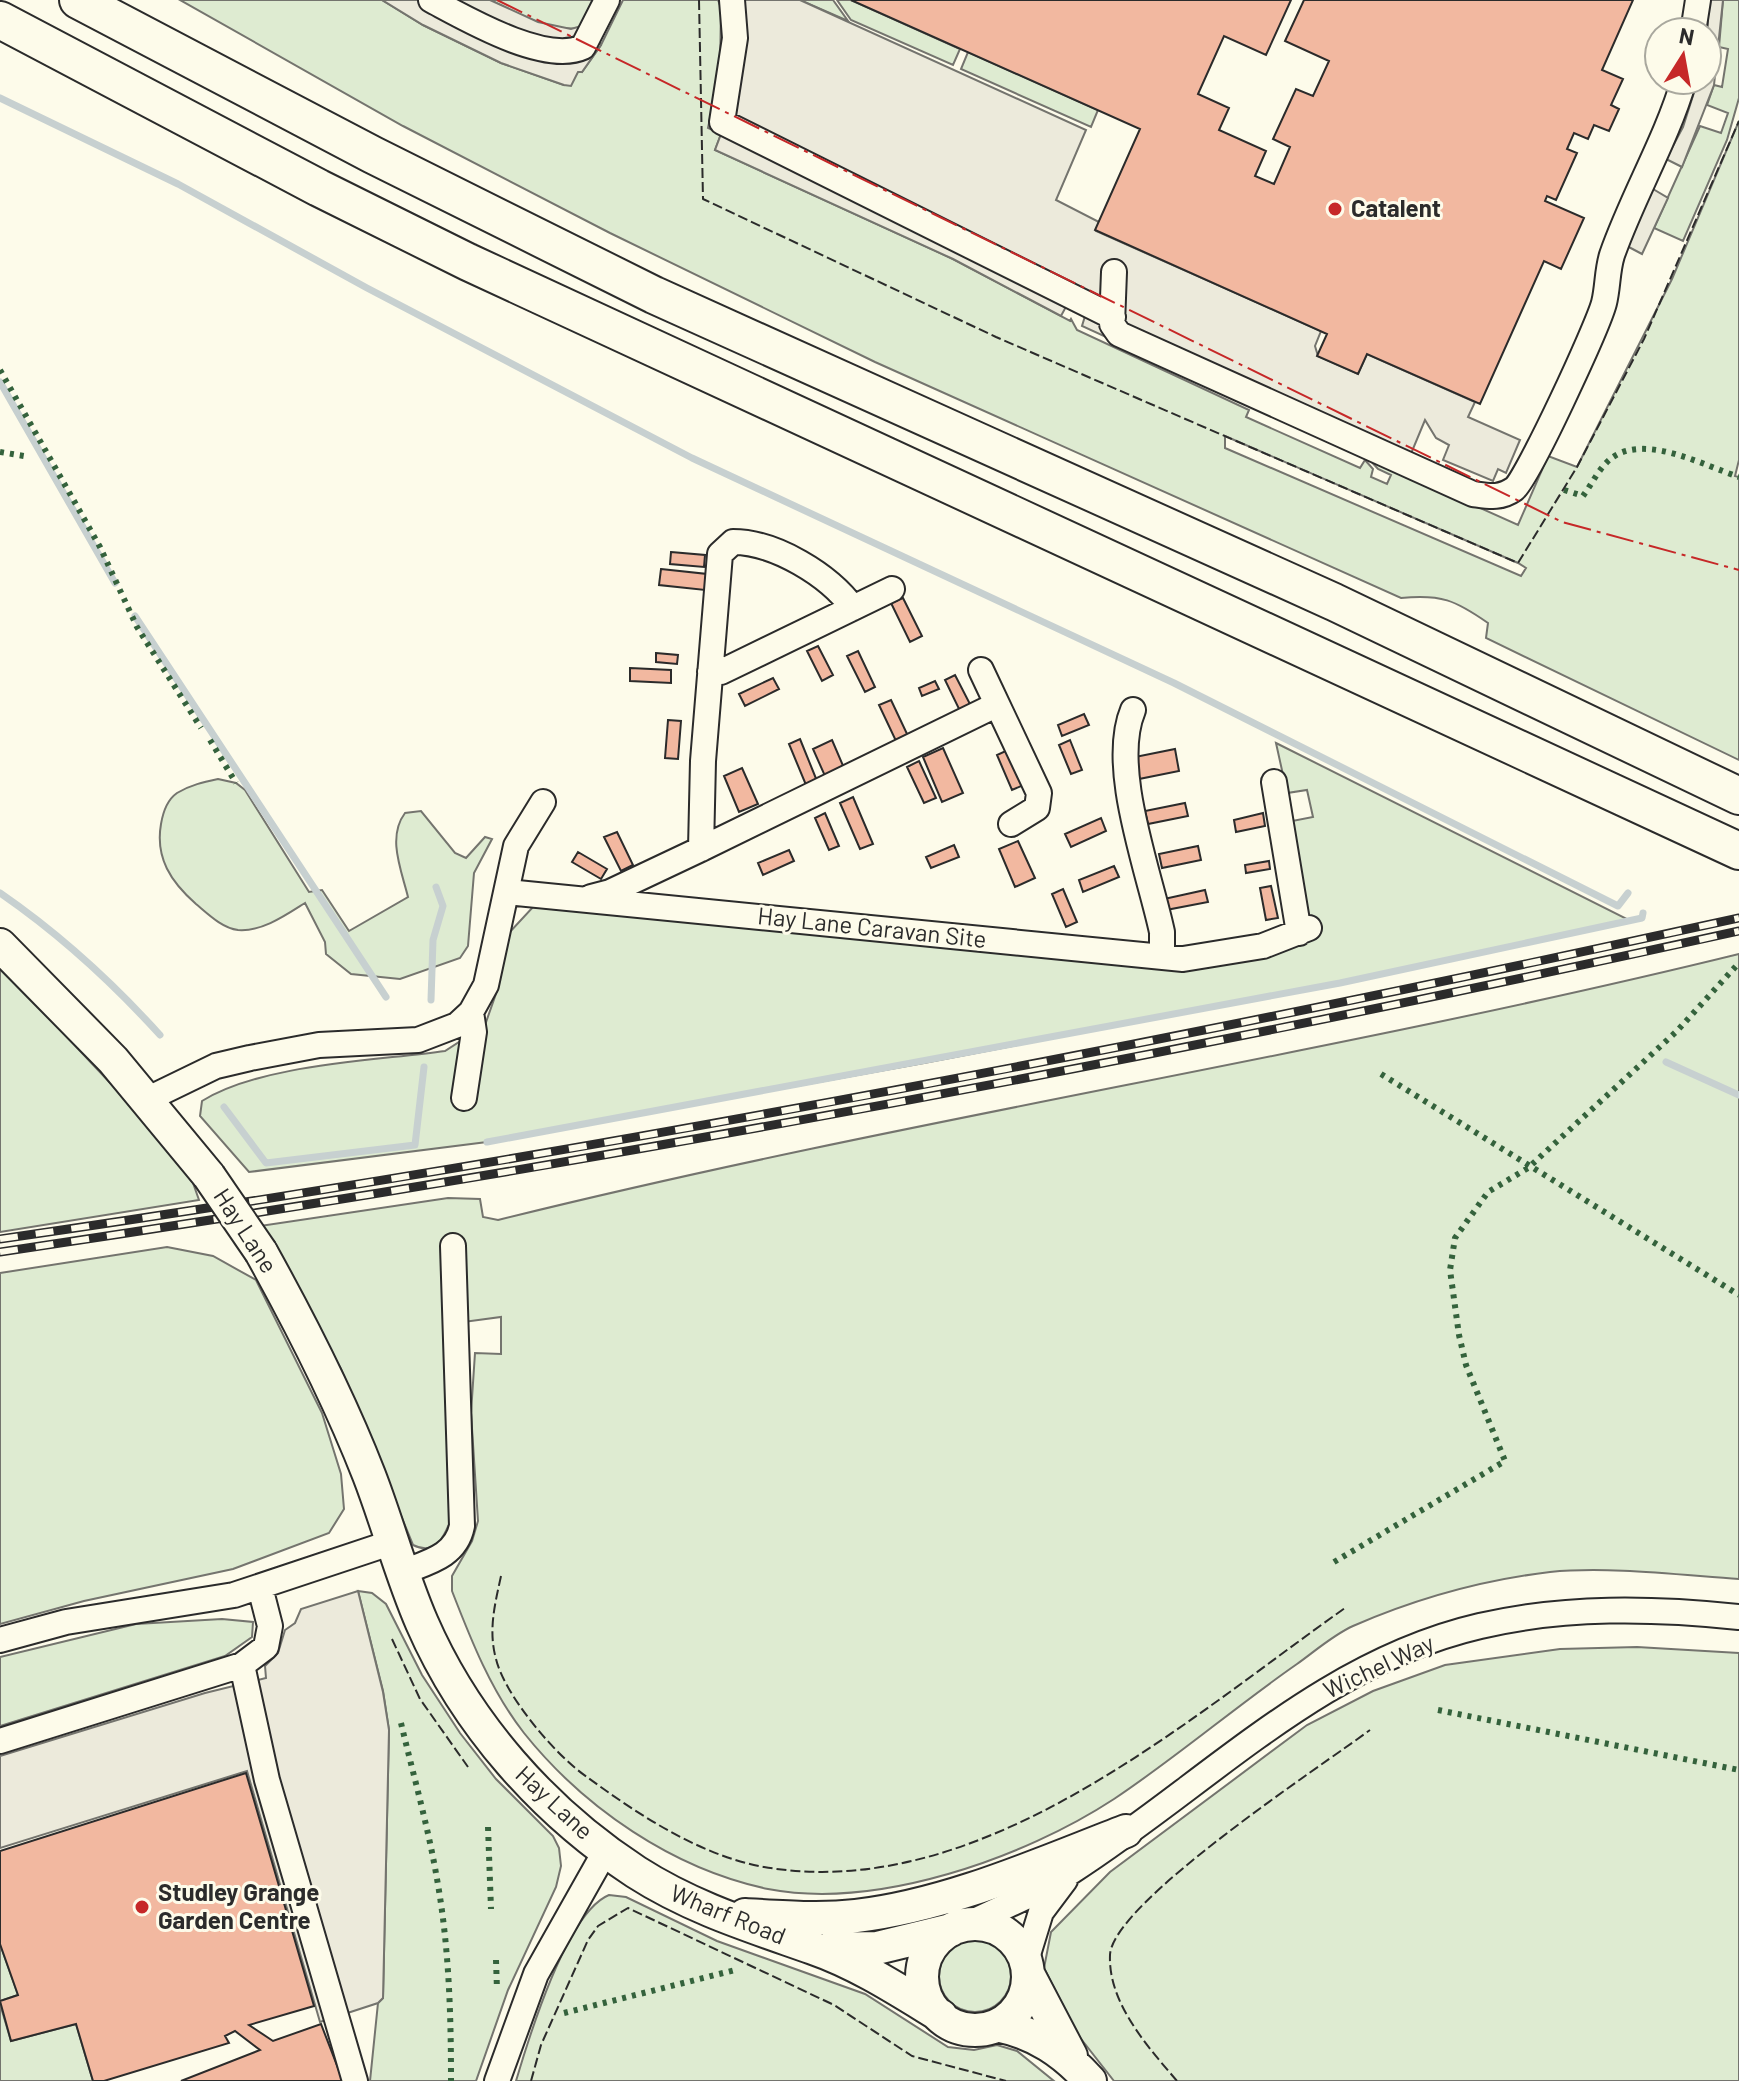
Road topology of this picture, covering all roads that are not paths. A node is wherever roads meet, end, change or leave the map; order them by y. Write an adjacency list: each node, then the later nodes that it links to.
1 (78, 0): 8 (highway)
2 (132, 0): 8 (highway)
3 (431, 0): 4 (street)
4 (607, 0)
5 (733, 5): 10 (street)
6 (0, 20): 22 (highway)
7 (1679, 96): 10 (street)
8 (373, 155): 18 (highway)
9 (1114, 272): 10 (street)
10 (1113, 317)
11 (892, 589): 12 (street)
12 (853, 608): 14 (street); 14 (street)
13 (981, 670): 15 (street)
14 (710, 672): 21 (street)
15 (996, 705): 20 (street); 21 (street, Hay Lane Caravan Site)
16 (1133, 710): 26 (street)
17 (1274, 782): 26 (street, Hay Lane Caravan Site)
18 (1739, 796)
19 (543, 802): 23 (street)
20 (1011, 824)
21 (701, 849): 24 (street, Hay Lane Caravan Site)
22 (1739, 851)
23 (507, 892): 24 (street, Hay Lane Caravan Site); 27 (street)
24 (581, 899): 26 (street, Hay Lane Caravan Site)
25 (0, 945): 29 (main road, Hay Lane)
26 (1162, 957)
27 (471, 1012): 28 (street); 29 (street)
28 (464, 1098)
29 (148, 1099): 31 (main road, Hay Lane, bridge)
30 (453, 1246): 32 (street)
31 (393, 1542): 32 (main road, Hay Lane); 33 (street)
32 (403, 1572): 39 (main road, Hay Lane)
33 (260, 1587): 35 (street); 36 (street)
34 (1739, 1617): 38 (street, Wichel Way)
35 (0, 1640)
36 (242, 1665): 37 (street); 48 (street)
37 (0, 1741)
38 (1126, 1831): 40 (street, Wichel Way); 41 (main road)
39 (606, 1850): 41 (main road, Wharf Road); 49 (street, Hay Lane)
40 (1072, 1872): 42 (street, Wichel Way); 44 (street, Wichel Way)
41 (710, 1913): 43 (main road, Wharf Road)
42 (957, 1928): 43 (main road, Wharf Road); 44 (main road, Wharf Road); 45 (main road)
43 (813, 1948): 45 (main road, Wharf Road)
44 (1027, 1968): 46 (main road); 47 (main road, Wharf Road)
45 (941, 2016): 46 (main road, Wharf Road)
46 (997, 2025): 47 (main road, Wharf Road)
47 (1083, 2073)
48 (355, 2081)
49 (497, 2081)

